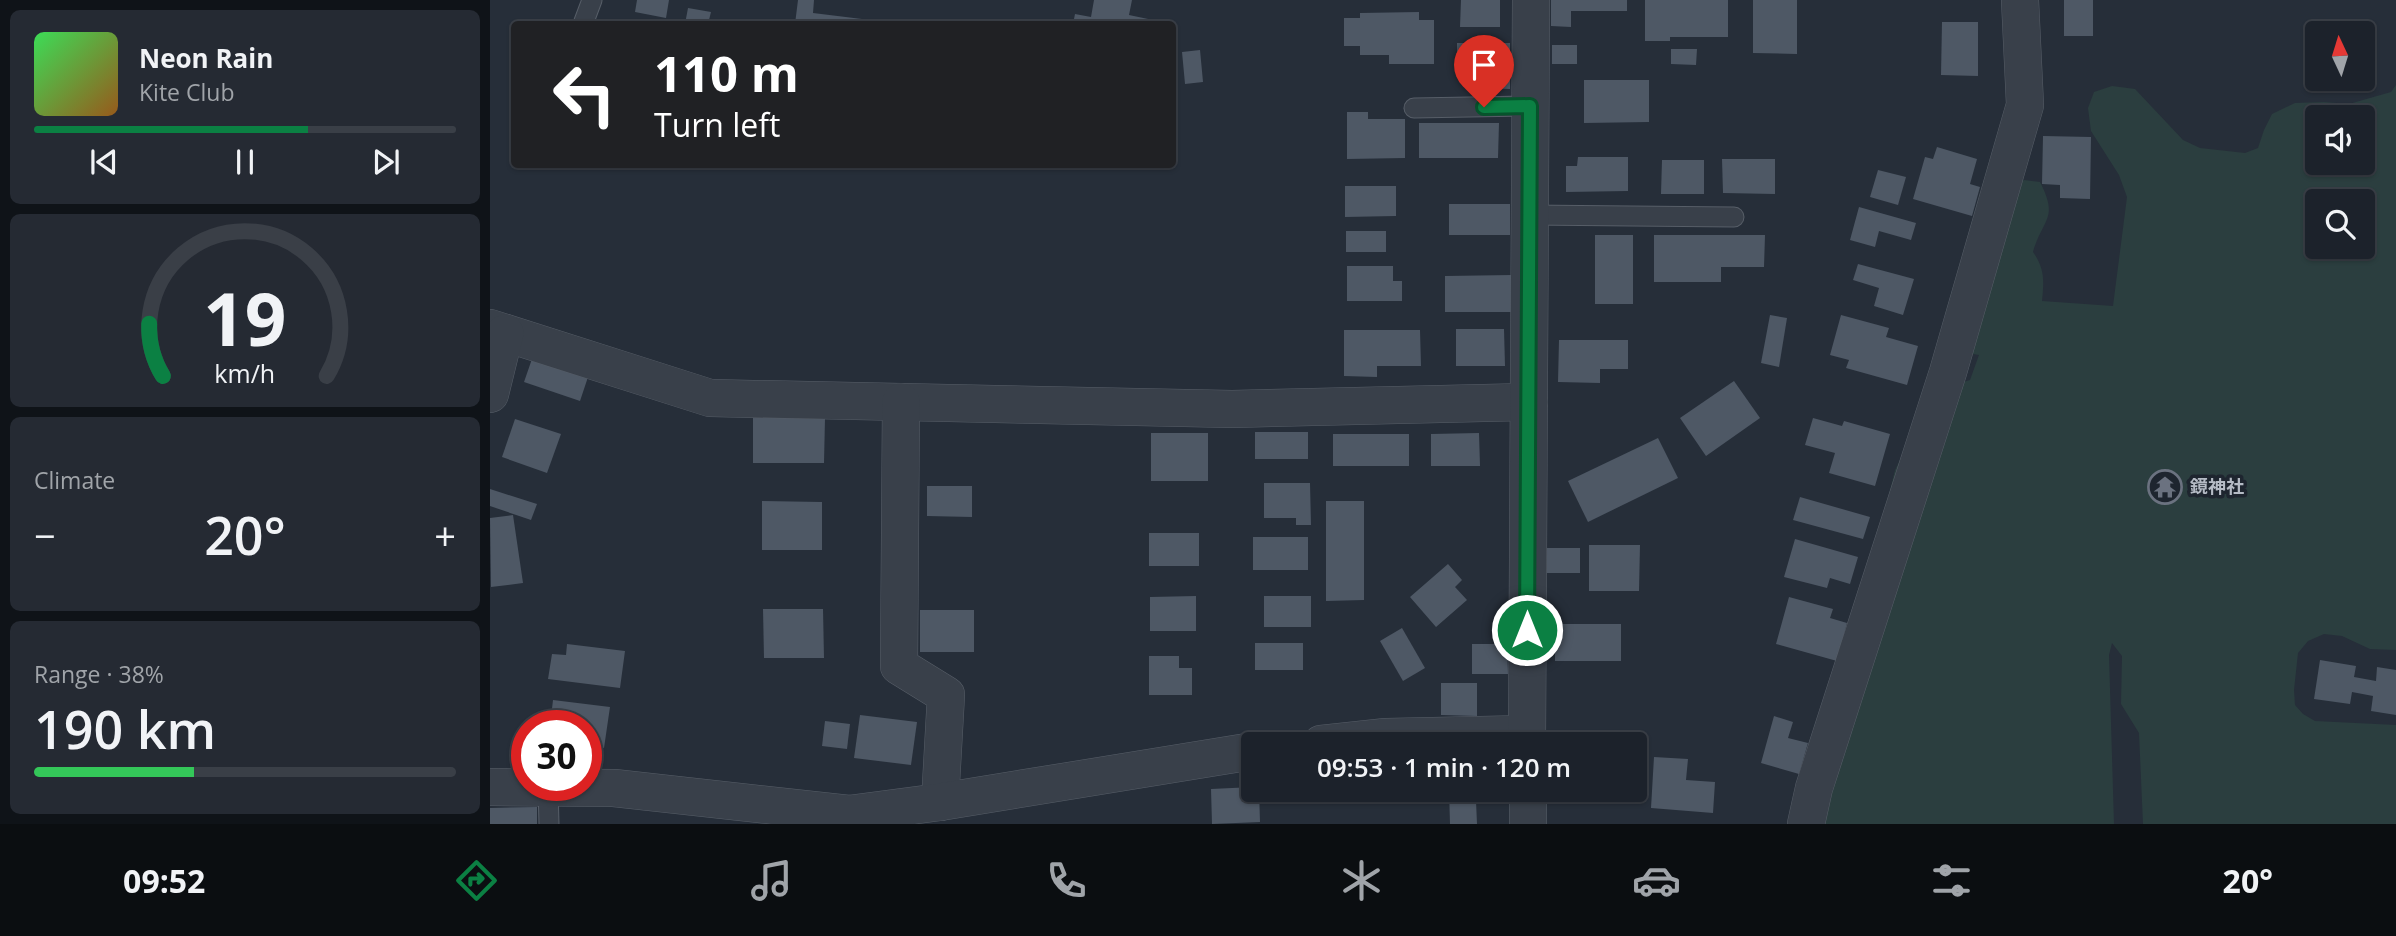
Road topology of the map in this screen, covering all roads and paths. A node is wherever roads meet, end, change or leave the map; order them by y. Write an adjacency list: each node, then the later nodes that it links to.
1 (592, 0): 4 (lane)
2 (1531, 0): 5 (street)
3 (2020, 0): 23 (street)
4 (584, 21)
5 (1530, 106): 6 (lane); 7 (street)
6 (1415, 108)
7 (1530, 215): 8 (lane); 12 (street)
8 (1734, 216)
9 (497, 330): 10 (street); 11 (street)
10 (490, 394)
11 (901, 402): 12 (street); 19 (street)
12 (1528, 402): 13 (street)
13 (1527, 732)
14 (1241, 753): 19 (street)
15 (490, 787): 16 (street)
16 (511, 787)
17 (602, 788): 19 (street)
18 (548, 801): 21 (lane)
19 (940, 802)
20 (1528, 802): 22 (street)
21 (549, 824)
22 (1528, 824)
23 (1806, 824)

